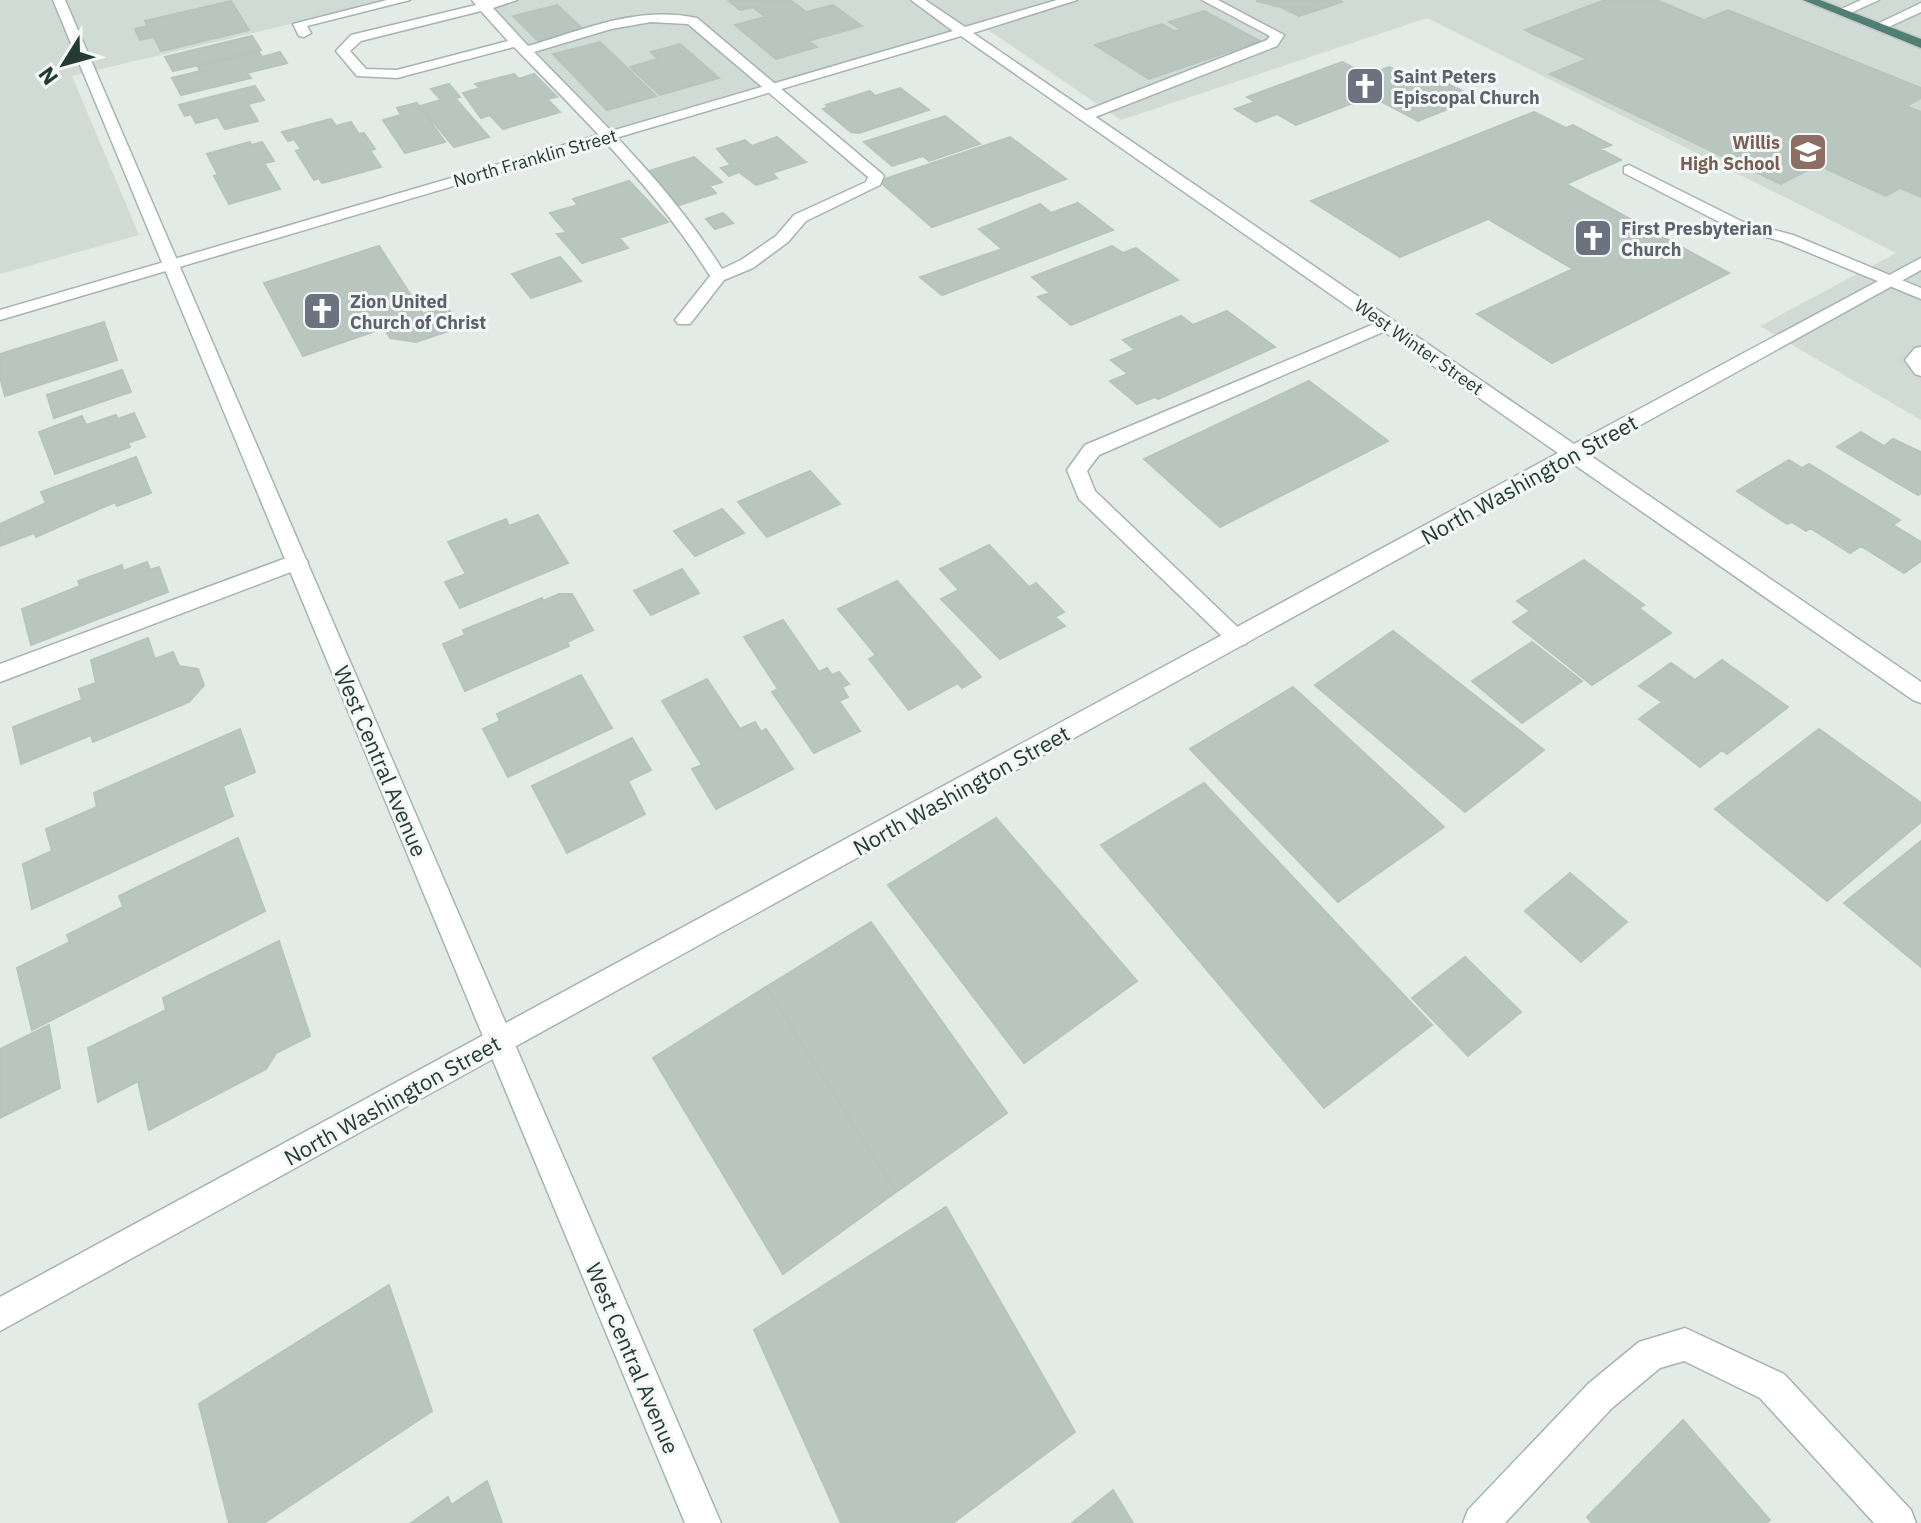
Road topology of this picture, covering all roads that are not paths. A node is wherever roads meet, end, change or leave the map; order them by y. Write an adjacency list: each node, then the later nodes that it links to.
1 (59, 0): 24 (street, West Central Avenue)
2 (324, 0): 3 (street)
3 (358, 0)
4 (404, 0): 16 (street)
5 (511, 0): 11 (street)
6 (917, 0): 15 (street, West Winter Street)
7 (1071, 0): 15 (street, North Franklin Street)
8 (1208, 0): 20 (street)
9 (1809, 0): 13 (highway)
10 (1873, 0): 13 (street)
11 (481, 3): 18 (street); 18 (street)
12 (1921, 7): 14 (street)
13 (1841, 12): 14 (highway)
14 (1877, 27): 17 (highway)
15 (963, 32): 19 (street, North Franklin Street); 20 (street, West Winter Street)
16 (304, 33)
17 (1921, 44)
18 (523, 46): 19 (street); 21 (street)
19 (772, 88): 21 (street, North Franklin Street); 25 (street)
20 (1085, 116): 30 (street, West Winter Street)
21 (608, 136): 24 (street, North Franklin Street); 25 (street)
22 (1629, 170): 26 (street)
23 (1921, 263): 26 (street, North Washington Street)
24 (170, 265): 28 (street, North Franklin Street); 34 (street, West Central Avenue)
25 (718, 276): 29 (street)
26 (1892, 279): 27 (street); 33 (street, North Washington Street)
27 (1921, 294)
28 (0, 315)
29 (684, 320)
30 (1386, 324): 33 (street, West Winter Street); 35 (street)
31 (1921, 352): 32 (street)
32 (1921, 370)
33 (1575, 455): 35 (street, North Washington Street); 37 (street, West Winter Street)
34 (297, 562): 36 (street); 38 (street, West Central Avenue)
35 (1238, 638): 38 (street, North Washington Street)
36 (0, 673)
37 (1921, 694)
38 (500, 1041): 39 (street, North Washington Street); 40 (street, West Central Avenue)
39 (0, 1315)
40 (703, 1523)
41 (1481, 1523): 42 (street)
42 (1898, 1523)

